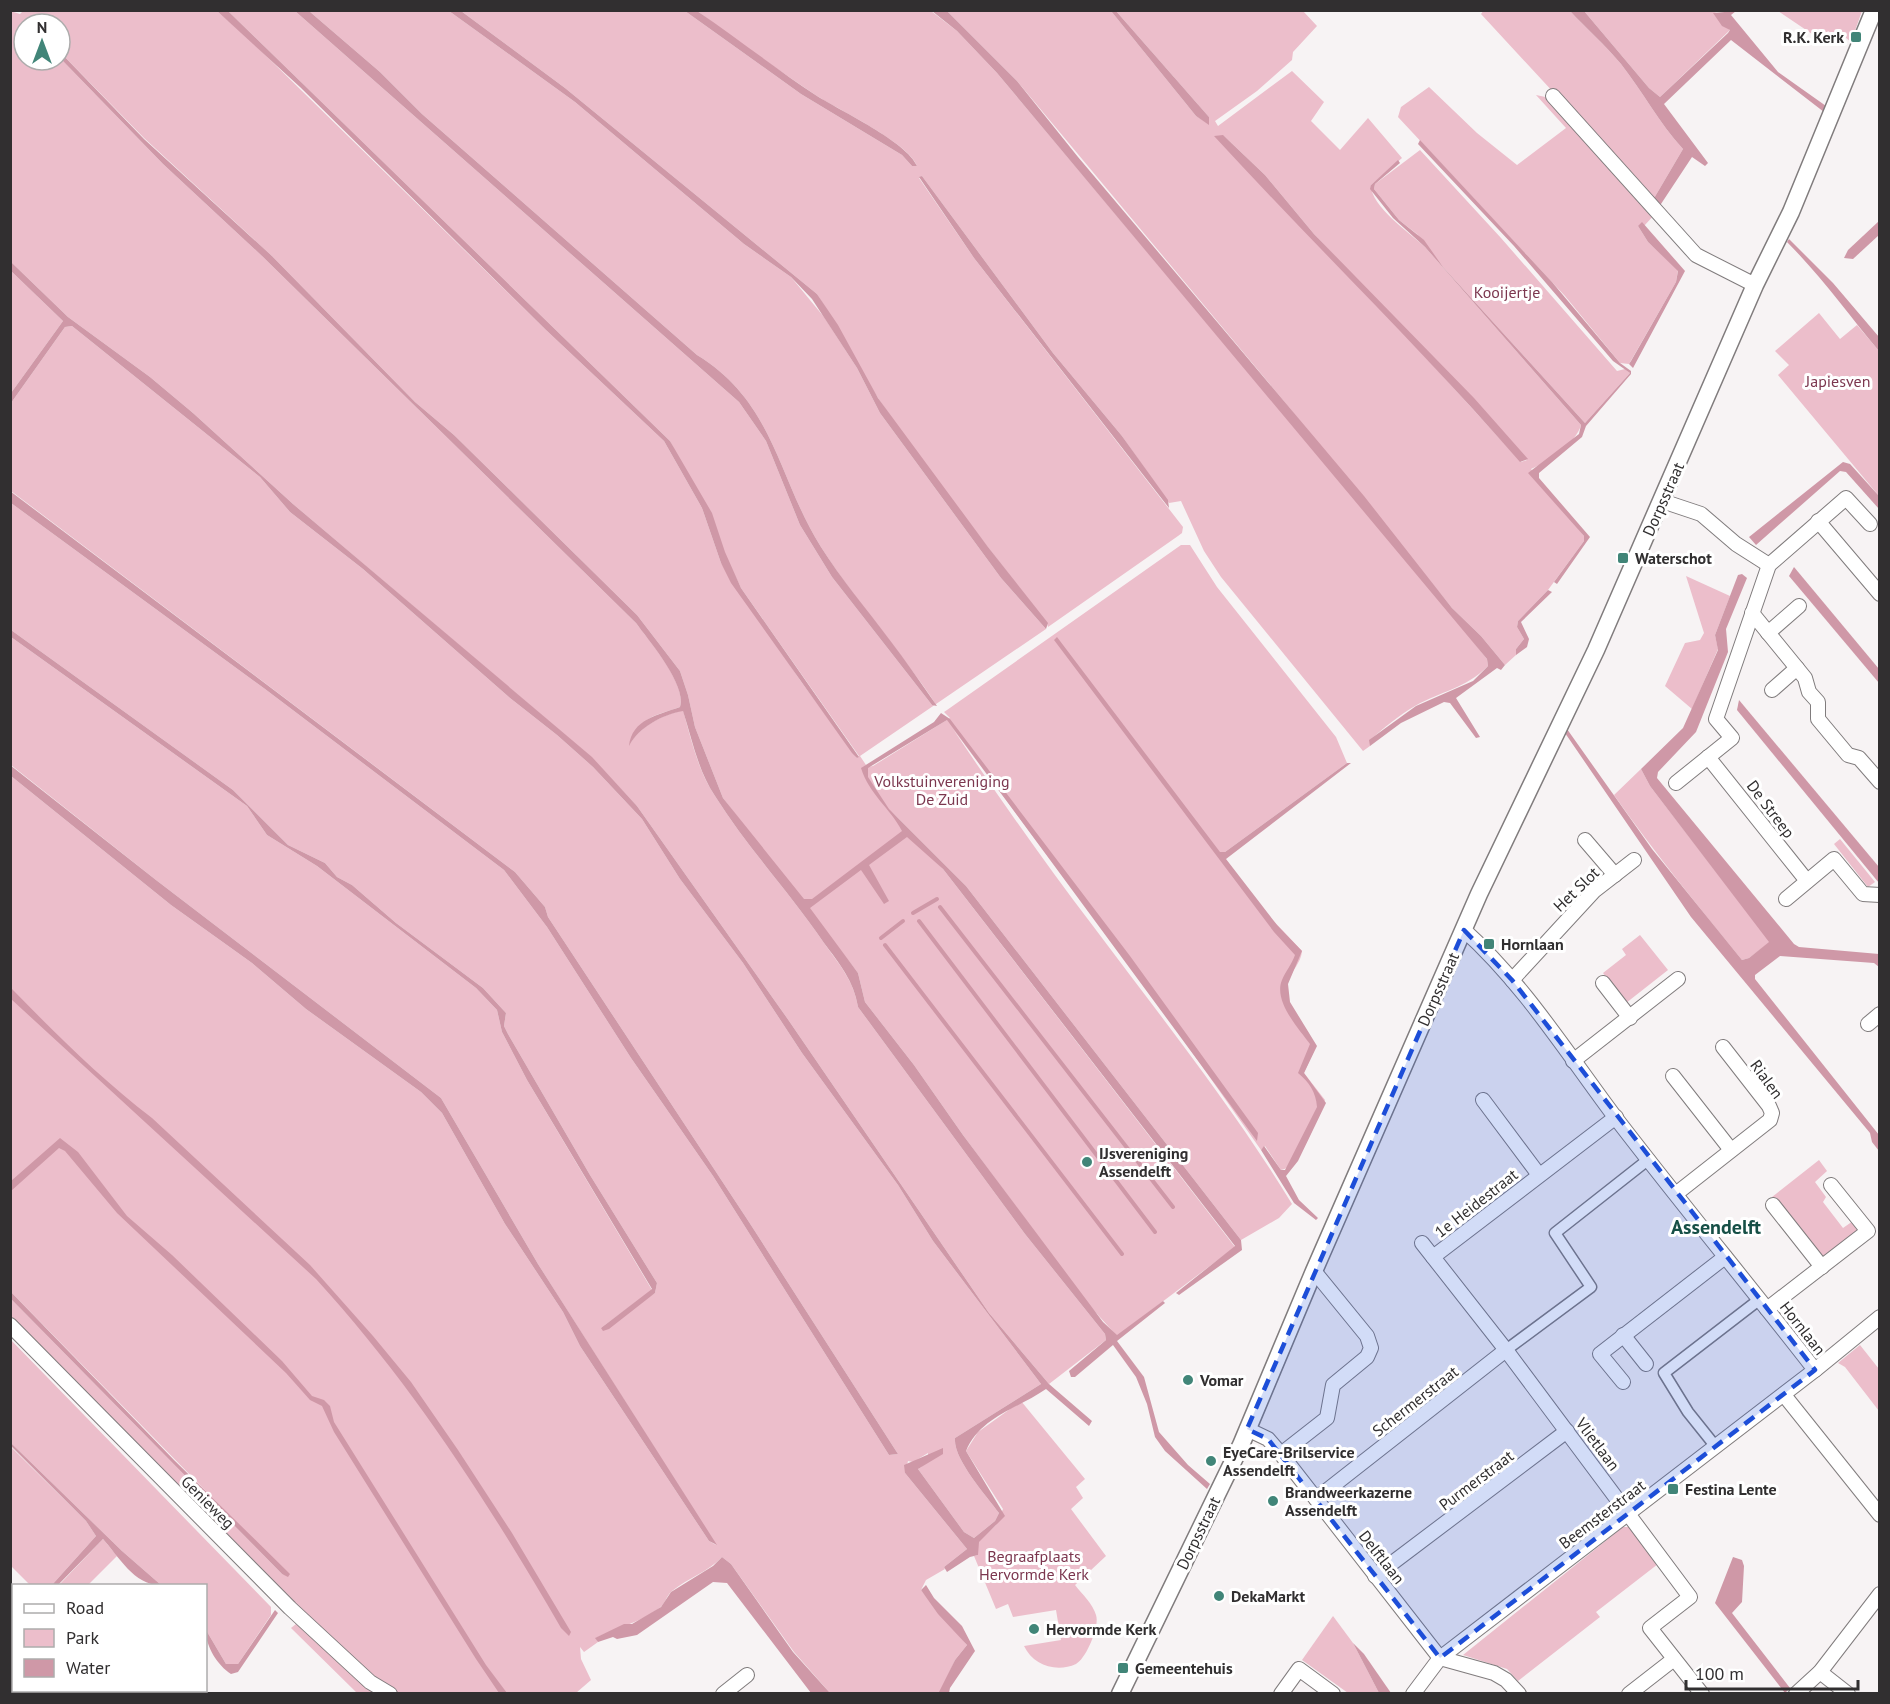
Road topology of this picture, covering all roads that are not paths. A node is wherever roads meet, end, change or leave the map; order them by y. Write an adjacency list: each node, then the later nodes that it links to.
1 (1874, 10): 3 (street, Dorpsstraat)
2 (1552, 96): 3 (street)
3 (1755, 285): 4 (street, Dorpsstraat)
4 (1662, 501): 7 (street); 23 (street, Dorpsstraat)
5 (1818, 521): 6 (street); 7 (street); 8 (street)
6 (1870, 524)
7 (1768, 565): 10 (street)
8 (1880, 594)
9 (1800, 606): 11 (street)
10 (1752, 613): 11 (street); 14 (street)
11 (1768, 633): 12 (street)
12 (1797, 668): 13 (street); 15 (street)
13 (1772, 690)
14 (1708, 758): 16 (street); 20 (street, De Streep)
15 (1880, 782)
16 (1676, 783)
17 (1585, 840): 19 (street, Het Slot)
18 (1634, 860): 19 (street, Het Slot)
19 (1615, 875): 25 (street, Het Slot)
20 (1807, 881): 21 (street); 22 (street)
21 (1880, 895)
22 (1786, 899)
23 (1464, 930): 25 (street, Hornlaan); 45 (street, Dorpsstraat)
24 (1678, 979): 28 (street)
25 (1512, 980): 31 (street, Hornlaan)
26 (1603, 983): 28 (street)
27 (1880, 1014): 29 (street)
28 (1630, 1018): 31 (street)
29 (1868, 1023)
30 (1723, 1047): 35 (street, Rialen)
31 (1573, 1061): 34 (street, Hornlaan)
32 (1673, 1076): 35 (street)
33 (1483, 1100): 37 (street, 1e Heidestraat)
34 (1616, 1117): 36 (street, Hornlaan); 37 (street, 1e Heidestraat)
35 (1731, 1150): 39 (street, Rialen)
36 (1649, 1160): 39 (street, Hornlaan); 50 (street)
37 (1539, 1175): 42 (street, 1e Heidestraat)
38 (1831, 1185): 44 (street)
39 (1677, 1193): 43 (street, Hornlaan)
40 (1773, 1204): 44 (street)
41 (1422, 1243): 42 (street, Vlietlaan)
42 (1433, 1257): 50 (street, Vlietlaan)
43 (1725, 1257): 46 (street, Hornlaan); 49 (street)
44 (1822, 1267): 46 (street)
45 (1314, 1271): 55 (street, Dorpsstraat); 58 (street)
46 (1764, 1304): 52 (street, Hornlaan); 57 (street)
47 (1880, 1317): 52 (street)
48 (10, 1325): 68 (street, Genieweg)
49 (1623, 1335): 51 (street); 53 (street)
50 (1506, 1350): 56 (street, Vlietlaan); 59 (street, Schermerstraat)
51 (1646, 1364)
52 (1815, 1370): 54 (street, Hornlaan)
53 (1623, 1382)
54 (1784, 1395): 57 (street, Beemsterstraat); 61 (street)
55 (1247, 1429): 58 (street, Delftlaan); 70 (street, Dorpsstraat)
56 (1567, 1431): 60 (street, Vlietlaan); 62 (street, Purmerstraat)
57 (1716, 1447): 60 (street, Beemsterstraat)
58 (1281, 1454): 59 (street, Delftlaan)
59 (1316, 1500): 62 (street, Delftlaan)
60 (1629, 1513): 64 (street, Beemsterstraat); 65 (street, Vlietlaan)
61 (1880, 1515)
62 (1375, 1576): 64 (street, Delftlaan)
63 (1880, 1594): 66 (street)
64 (1440, 1658): 73 (street); 74 (street)
65 (1674, 1659): 75 (street); 76 (street, Vlietlaan)
66 (1820, 1672): 77 (street); 78 (street)
67 (747, 1675): 69 (street)
68 (390, 1694)
69 (723, 1694)
70 (1120, 1694)
71 (1281, 1694): 72 (street)
72 (1333, 1694)
73 (1413, 1694)
74 (1519, 1694)
75 (1629, 1694)
76 (1702, 1694)
77 (1796, 1694)
78 (1848, 1694)

